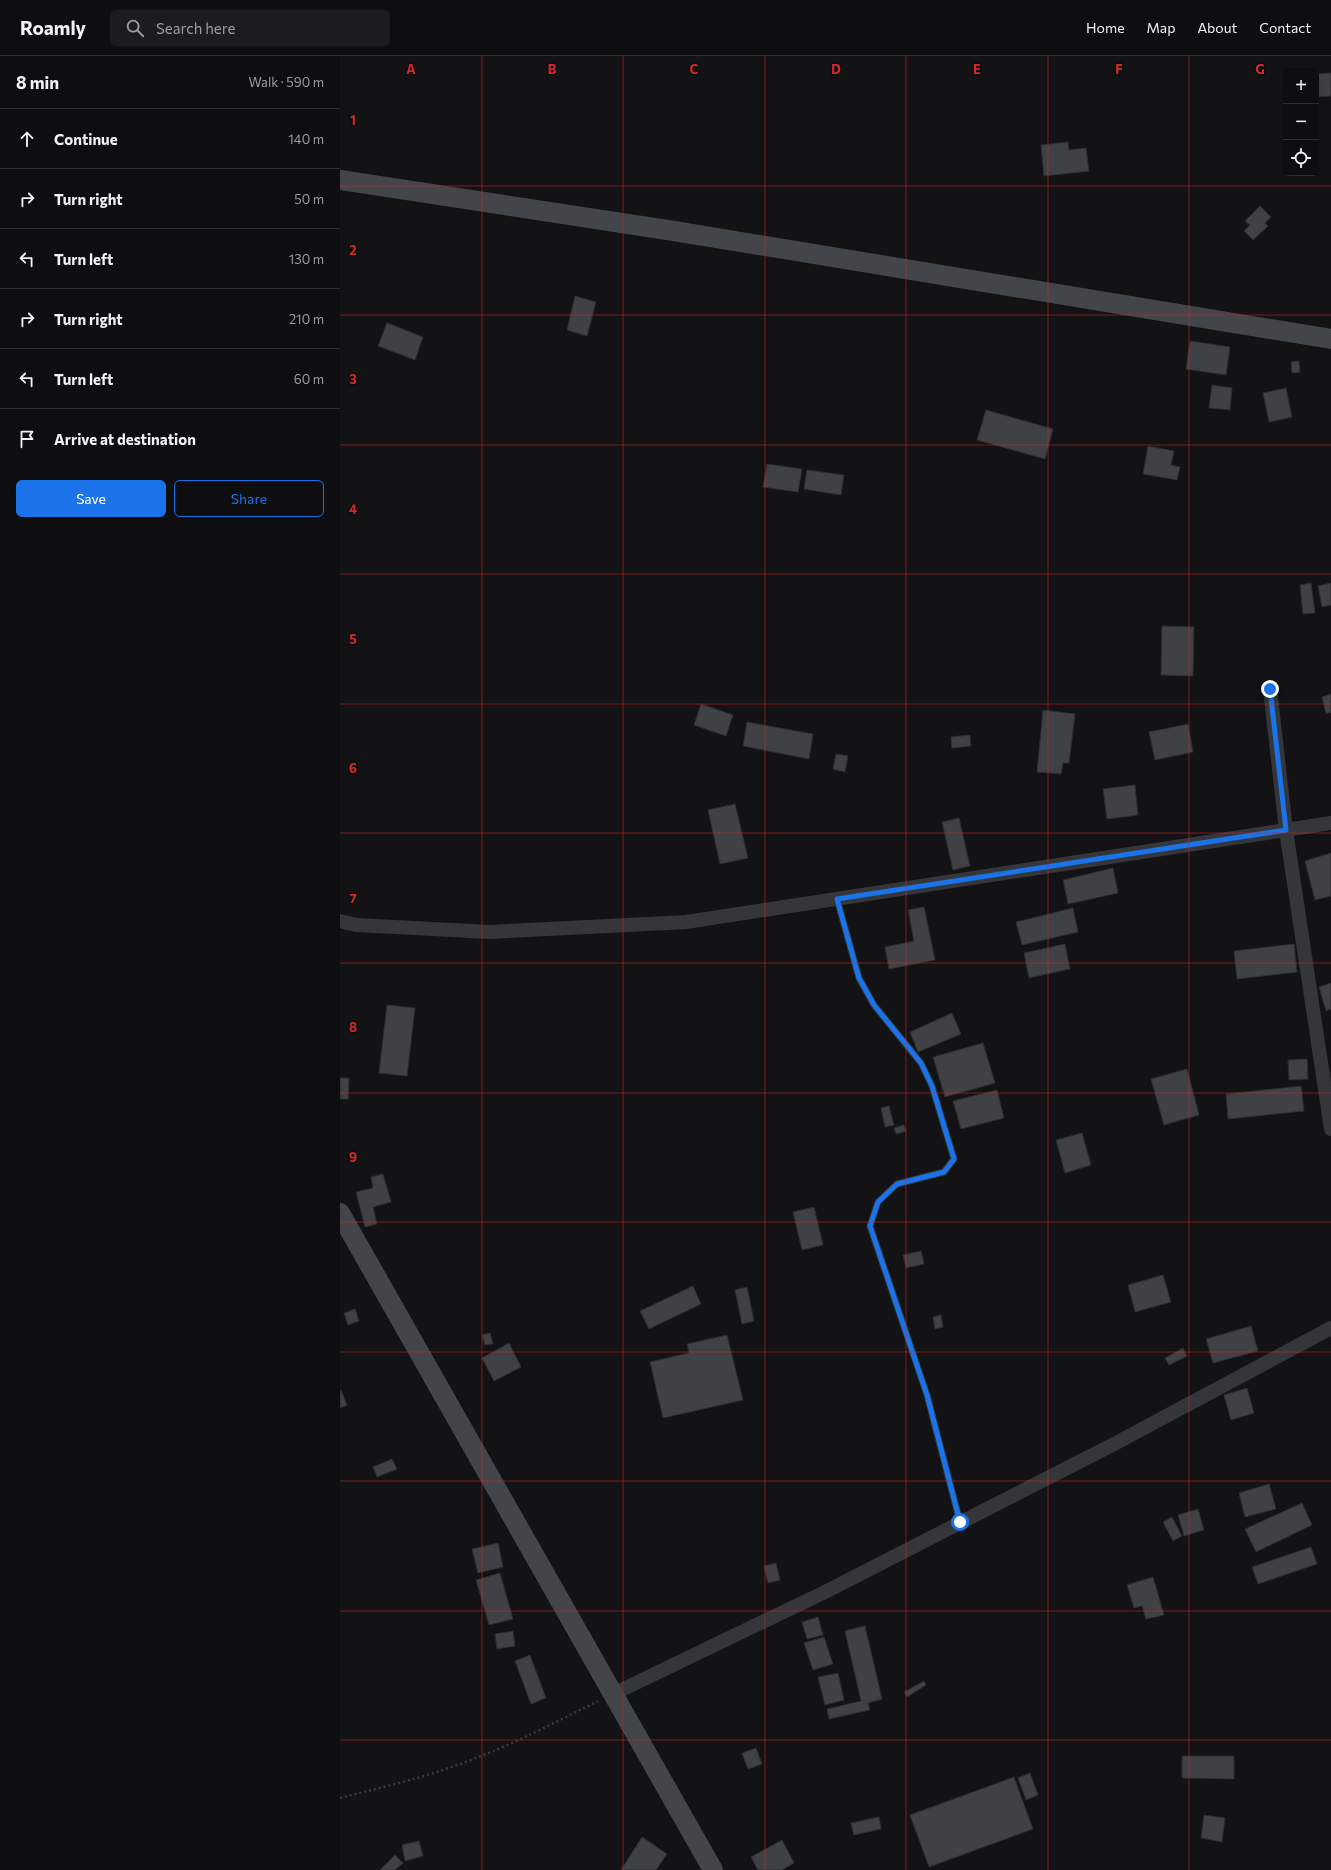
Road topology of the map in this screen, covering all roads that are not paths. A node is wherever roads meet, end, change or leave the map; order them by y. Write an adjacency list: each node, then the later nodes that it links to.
1 (340, 180): 2 (street)
2 (1331, 339)
3 (1270, 689): 5 (street)
4 (1331, 823): 5 (street)
5 (1286, 830): 6 (street); 8 (street)
6 (837, 899): 7 (street); 11 (lane)
7 (340, 921)
8 (1331, 1129)
9 (340, 1213): 12 (street)
10 (1331, 1328): 11 (street)
11 (960, 1522): 12 (street)
12 (613, 1694): 13 (street)
13 (713, 1870)

